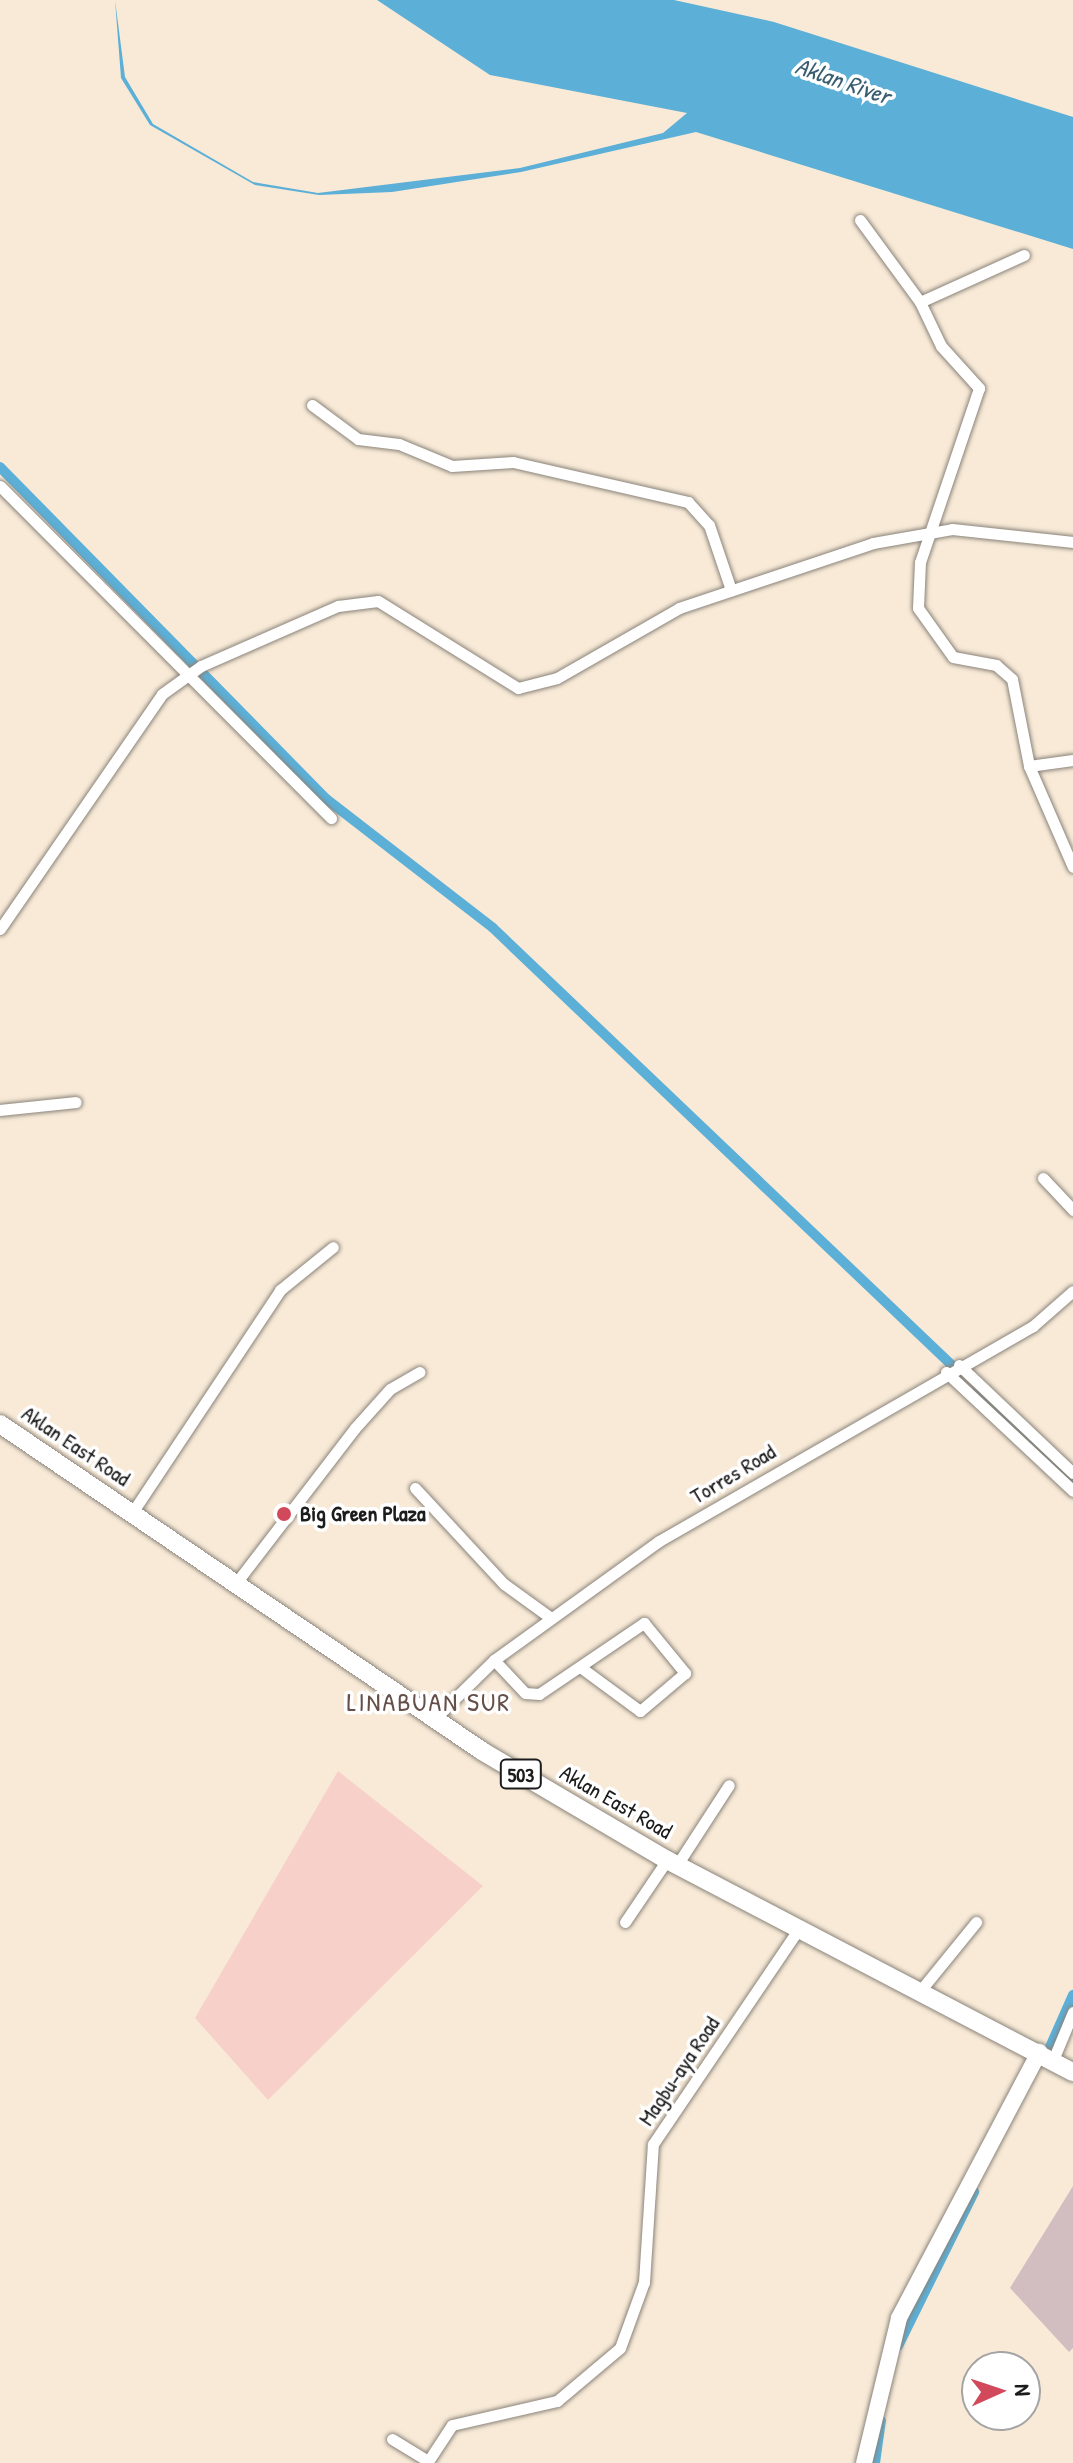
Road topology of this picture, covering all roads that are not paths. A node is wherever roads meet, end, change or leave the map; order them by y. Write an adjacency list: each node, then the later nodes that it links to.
1 (860, 220): 3 (street)
2 (1024, 255): 3 (street)
3 (920, 302): 6 (street)
4 (312, 405): 8 (street)
5 (0, 486): 9 (street)
6 (930, 529): 7 (street); 8 (street); 11 (street)
7 (1073, 542)
8 (731, 590): 9 (street)
9 (194, 671): 12 (street); 14 (street)
10 (1073, 760): 11 (street)
11 (1029, 766): 13 (street)
12 (331, 818)
13 (1073, 867)
14 (0, 929)
15 (76, 1102): 16 (street)
16 (0, 1110)
17 (1043, 1178): 18 (street)
18 (1073, 1210)
19 (333, 1247): 27 (street)
20 (1073, 1291): 21 (street, Torres Road)
21 (953, 1368): 24 (street); 26 (street); 29 (street, Torres Road)
22 (420, 1372): 28 (street)
23 (0, 1424): 27 (main road, Aklan East Road / 503)
24 (1073, 1473)
25 (415, 1488): 29 (street)
26 (1073, 1491)
27 (132, 1513): 28 (main road, Aklan East Road / 503)
28 (236, 1583): 32 (main road, Aklan East Road / 503)
29 (551, 1618): 30 (street, Torres Road)
30 (494, 1660): 31 (street); 32 (street, Torres Road)
31 (580, 1667): 31 (street)
32 (433, 1720): 34 (main road, Aklan East Road / 503)
33 (729, 1785): 34 (street)
34 (672, 1862): 35 (street); 37 (main road, Aklan East Road / 503)
35 (625, 1922)
36 (976, 1922): 38 (street)
37 (799, 1928): 38 (main road, Aklan East Road / 503); 43 (street, Magbu-aya Road)
38 (920, 1991): 40 (main road, Aklan East Road / 503)
39 (1073, 2012): 40 (street)
40 (1046, 2056): 41 (main road, Aklan East Road / 503); 44 (street)
41 (1073, 2072)
42 (392, 2439): 43 (street)
43 (428, 2462)
44 (864, 2463)

